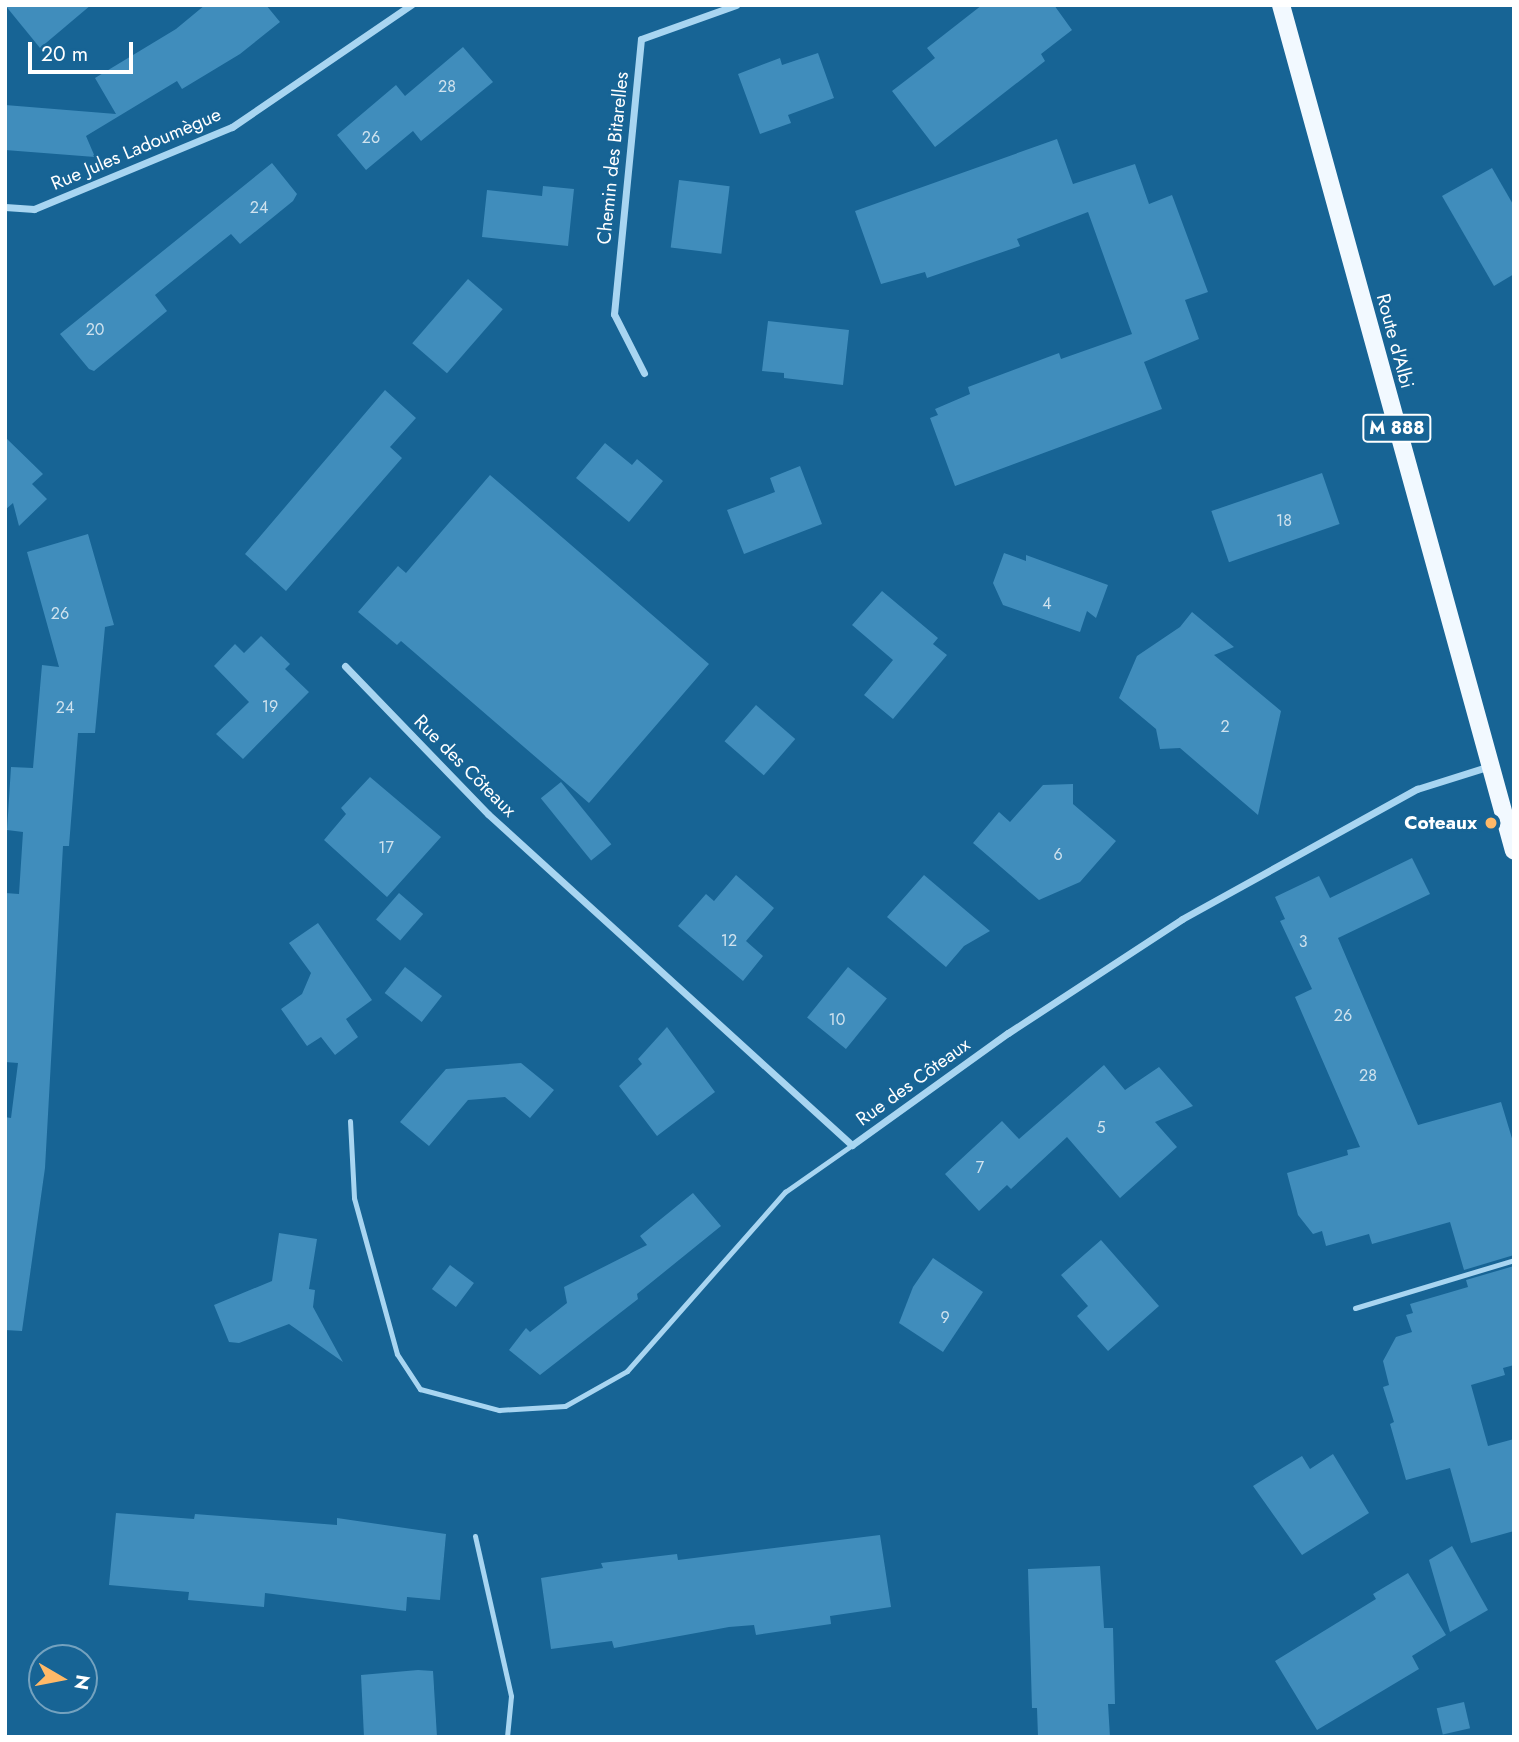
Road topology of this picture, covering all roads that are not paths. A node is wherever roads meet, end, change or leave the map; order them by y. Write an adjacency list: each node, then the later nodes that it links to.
1 (411, 5): 4 (street, Rue Jules Ladoumègue)
2 (736, 5): 5 (street, Chemin des Bitarelles)
3 (1280, 5): 7 (main road, Route d'Albi / M 888)
4 (5, 207)
5 (644, 373)
6 (345, 666): 10 (street, Rue des Côteaux)
7 (1490, 766): 8 (main road, Route d'Albi / M 888); 10 (street, Rue des Côteaux)
8 (1514, 851)
9 (350, 1121): 10 (lane)
10 (852, 1146)
11 (1514, 1260): 12 (lane)
12 (1355, 1308)
13 (475, 1536): 14 (lane)
14 (507, 1737)

